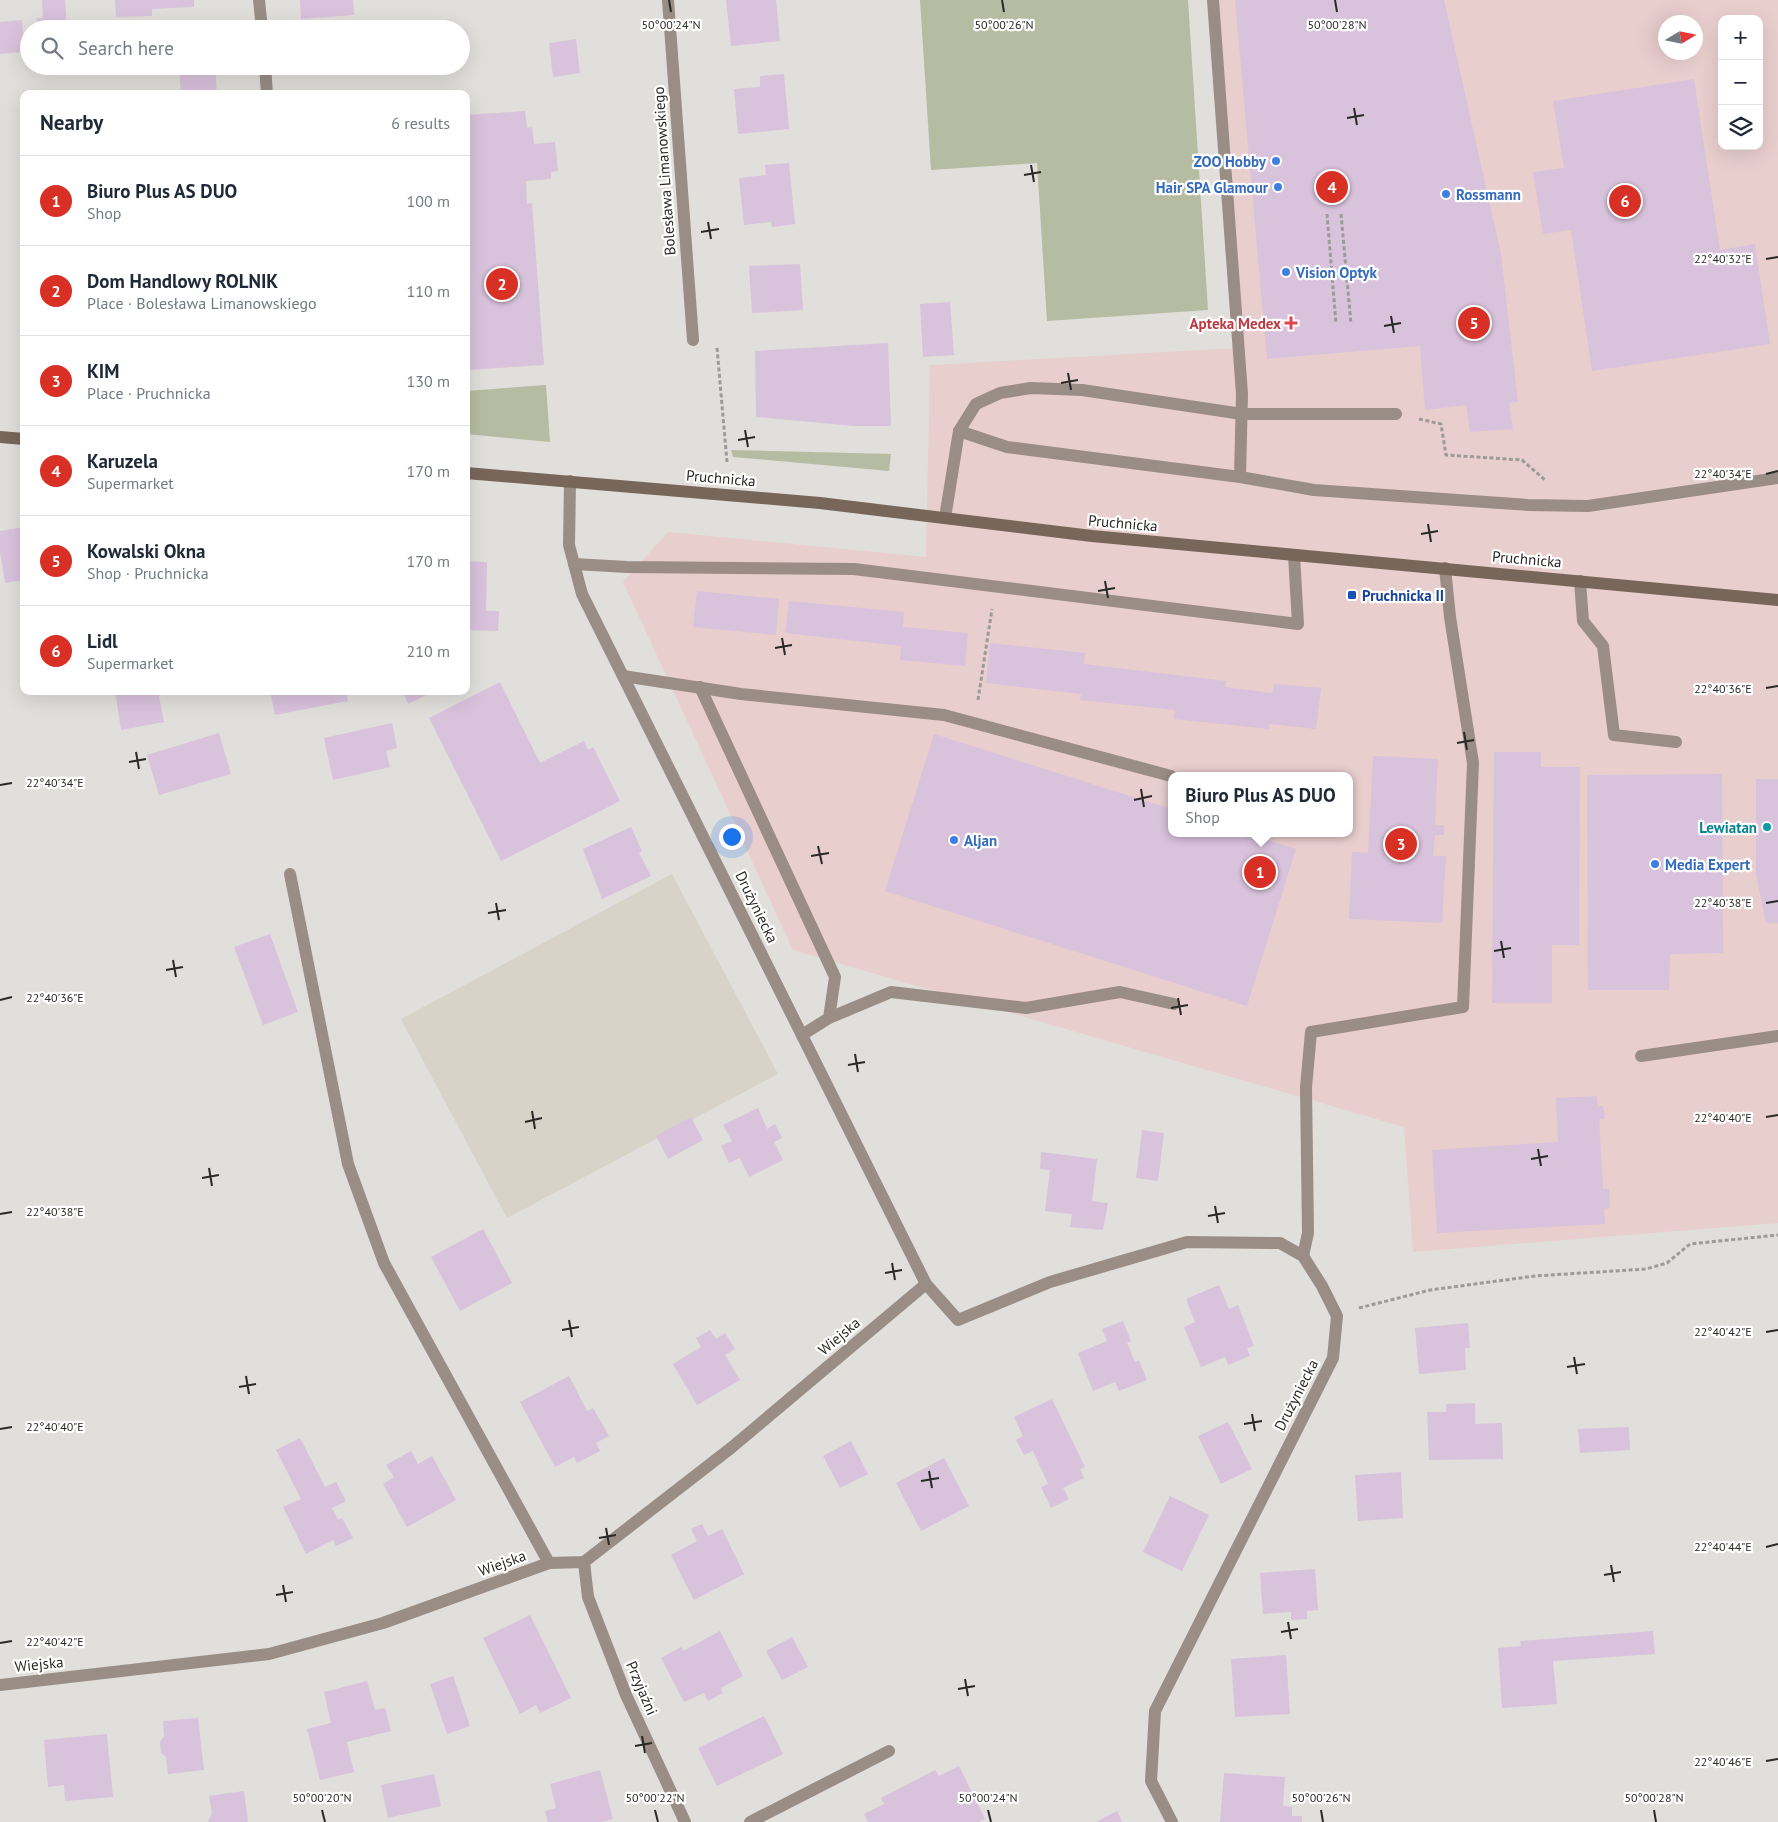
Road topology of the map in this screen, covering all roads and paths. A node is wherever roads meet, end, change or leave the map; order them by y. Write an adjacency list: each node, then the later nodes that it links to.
1 (668, 0): 11 (street, Bolesława Limanowskiego)
2 (1213, 0): 12 (street)
3 (260, 5): 4 (street)
4 (261, 20)
5 (266, 75): 6 (street)
6 (267, 90)
7 (1327, 214): 9 (path)
8 (1341, 214): 10 (path)
9 (1336, 324)
10 (1350, 324)
11 (693, 340)
12 (1242, 414): 13 (street); 14 (street); 18 (street)
13 (1396, 414): 21 (path)
14 (959, 431): 18 (street); 22 (street)
15 (0, 437): 16 (main road)
16 (20, 439)
17 (470, 473): 20 (main road, Pruchnicka)
18 (1240, 477): 19 (street)
19 (1778, 478)
20 (570, 481): 22 (main road, Pruchnicka); 24 (street, Drużyniecka)
21 (1549, 483)
22 (946, 518): 23 (main road, Pruchnicka)
23 (1294, 555): 25 (main road, Pruchnicka); 27 (street)
24 (574, 564): 27 (street); 29 (street, Drużyniecka)
25 (1445, 568): 26 (main road, Pruchnicka); 41 (street)
26 (1580, 581): 28 (main road, Pruchnicka); 32 (street)
27 (996, 586): 31 (path)
28 (1778, 600)
29 (623, 676): 30 (street); 37 (street, Drużyniecka)
30 (700, 687): 31 (street); 36 (street)
31 (974, 723): 33 (street)
32 (1676, 742)
33 (1168, 775)
34 (290, 874): 45 (street)
35 (1174, 1004): 36 (street)
36 (829, 1018): 37 (street)
37 (802, 1035): 42 (street, Drużyniecka)
38 (1778, 1036): 39 (street)
39 (1641, 1056)
40 (1778, 1235): 43 (path)
41 (1303, 1256): 42 (street, Drużyniecka); 43 (street)
42 (926, 1284): 44 (street, Wiejska)
43 (1337, 1316): 50 (street, Drużyniecka)
44 (584, 1562): 45 (street, Wiejska); 48 (street, Przyjaźni)
45 (549, 1563): 46 (street, Wiejska)
46 (0, 1684)
47 (889, 1751): 49 (street)
48 (685, 1822)
49 (750, 1822)
50 (1172, 1822)

